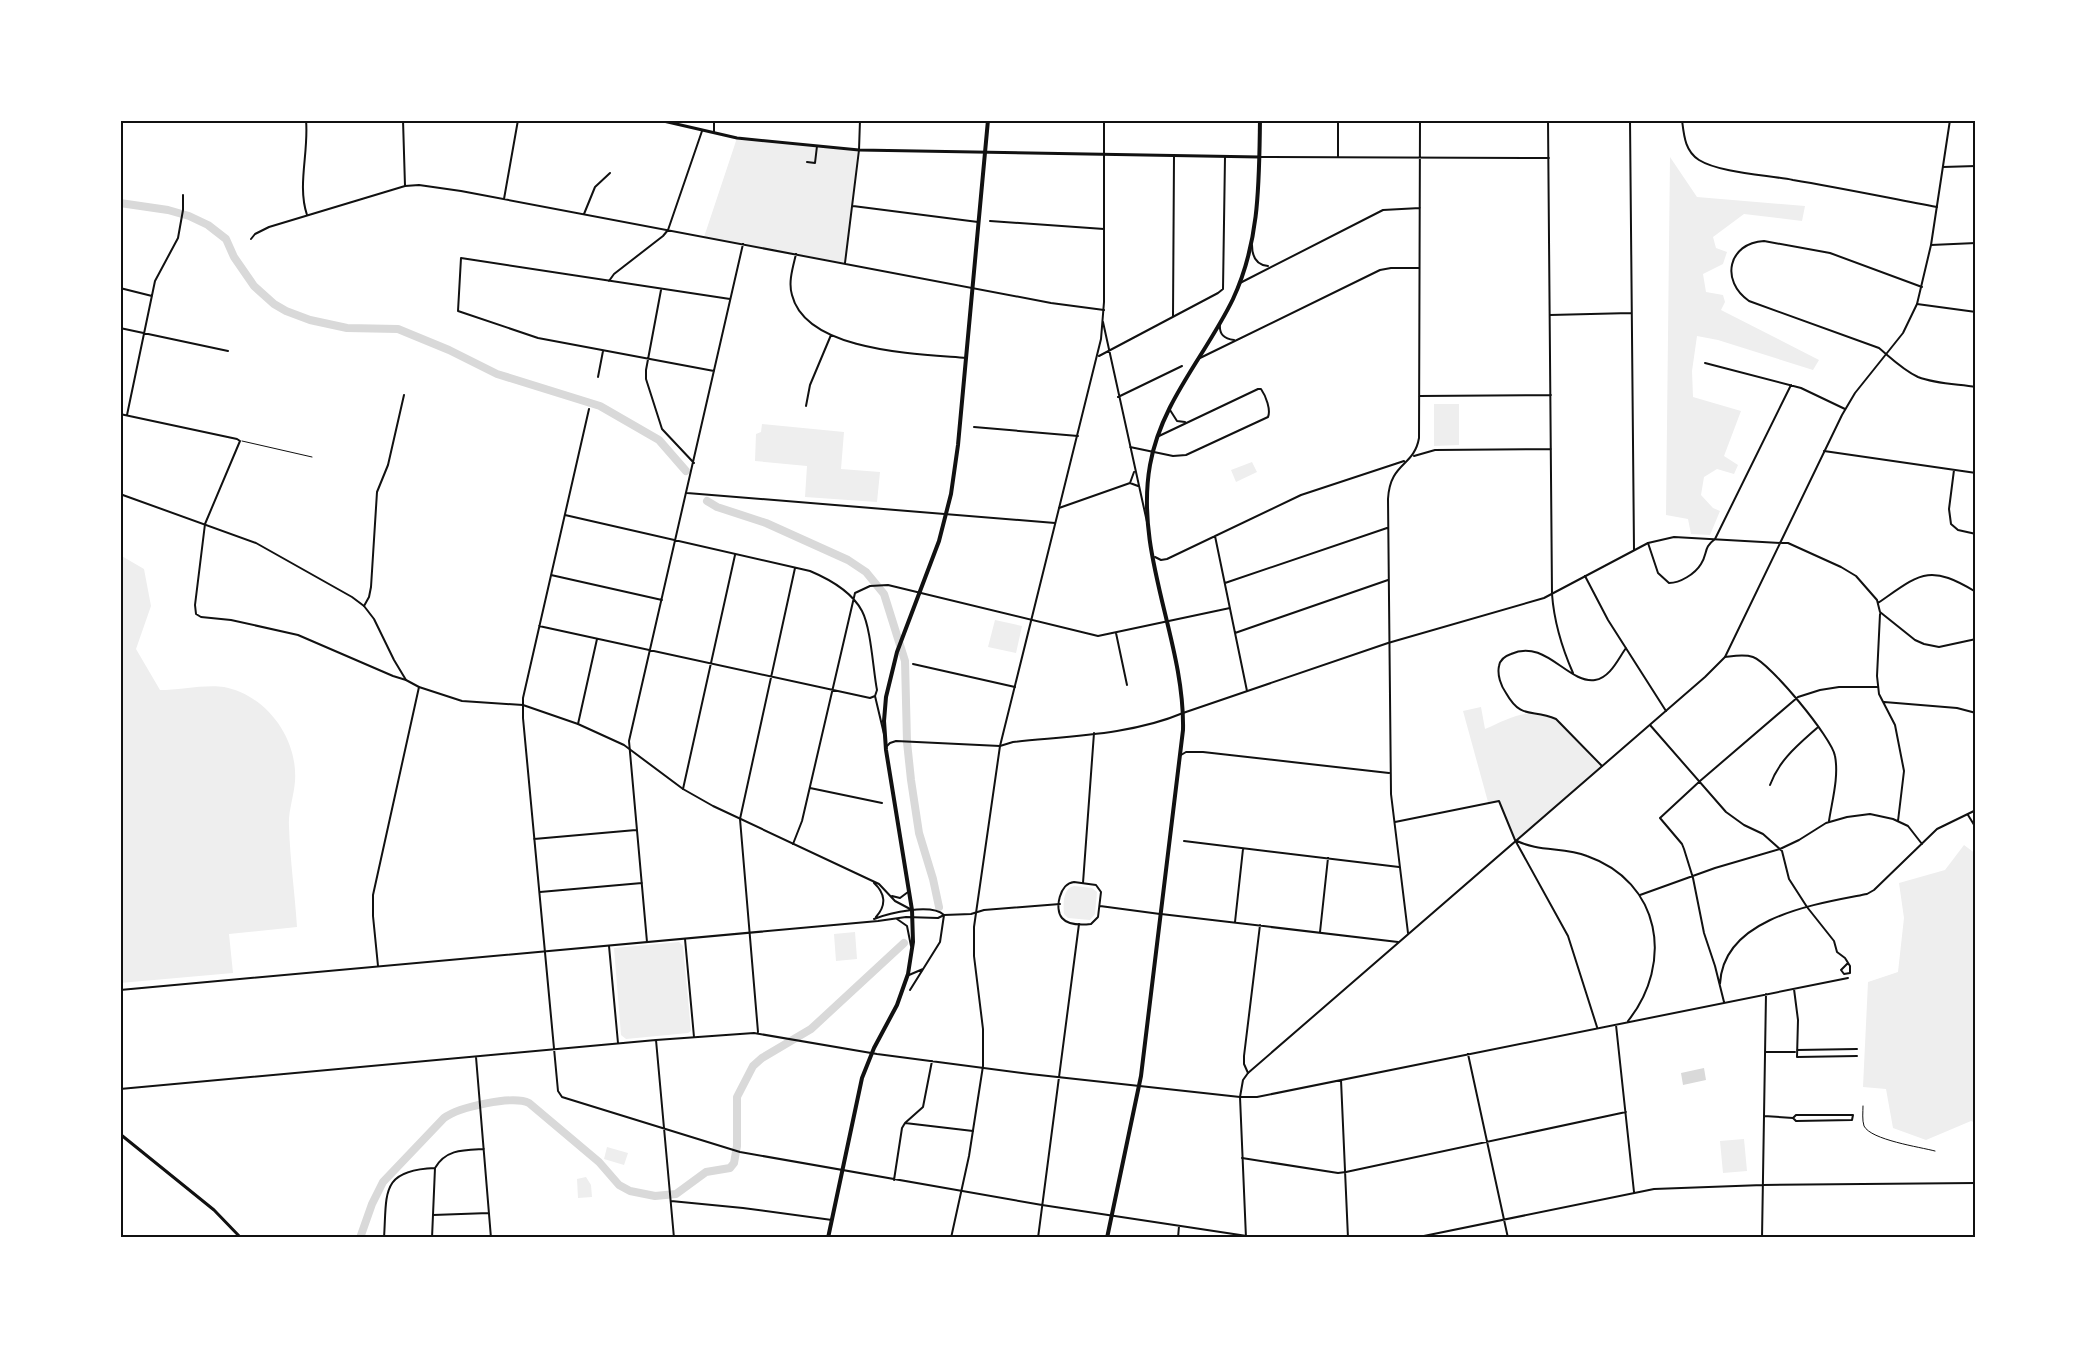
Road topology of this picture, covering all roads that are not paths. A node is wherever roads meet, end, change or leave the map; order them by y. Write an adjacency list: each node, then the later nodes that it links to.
1 (306, 120): 39 (street)
2 (403, 120): 32 (street)
3 (518, 120): 34 (street)
4 (659, 120): 16 (main road)
5 (714, 120): 17 (street)
6 (860, 120): 19 (street)
7 (988, 120): 20 (highway)
8 (1104, 120): 21 (street)
9 (1260, 120): 24 (highway)
10 (1338, 120): 25 (street)
11 (1420, 120): 26 (street)
12 (1548, 120): 27 (street)
13 (1630, 120): 64 (street)
14 (1682, 120): 36 (street)
15 (1950, 120): 29 (street)
16 (702, 130): 17 (main road); 43 (street)
17 (714, 133): 18 (main road)
18 (817, 146): 19 (main road); 28 (street)
19 (859, 150): 20 (main road); 35 (street)
20 (985, 153): 21 (main road); 41 (highway)
21 (1104, 155): 22 (main road); 42 (street)
22 (1174, 156): 23 (main road); 66 (street)
23 (1225, 156): 24 (main road); 66 (street)
24 (1259, 157): 25 (street); 47 (highway)
25 (1338, 157): 26 (street)
26 (1421, 157): 27 (street); 37 (street)
27 (1549, 158): 65 (street)
28 (807, 162)
29 (1943, 166): 30 (street); 36 (street)
30 (1976, 166)
31 (610, 173): 38 (street)
32 (405, 186): 34 (street); 39 (street)
33 (183, 195): 59 (street)
34 (504, 199): 38 (street)
35 (853, 206): 41 (street); 50 (street)
36 (1937, 207): 48 (street)
37 (1420, 208): 51 (street); 52 (street)
38 (584, 214): 43 (street)
39 (307, 215): 44 (street)
40 (990, 221): 42 (street)
41 (979, 222): 55 (highway)
42 (1104, 229): 62 (street)
43 (668, 230): 46 (street); 53 (street)
44 (250, 240)
45 (1976, 243): 48 (street)
46 (743, 244): 49 (street); 60 (street)
47 (1252, 244): 51 (street); 54 (highway)
48 (1931, 245): 56 (street)
49 (796, 253): 50 (street); 71 (street)
50 (845, 263): 55 (street)
51 (1271, 266): 54 (street)
52 (1420, 268): 72 (street); 89 (street)
53 (609, 281): 58 (street); 74 (street)
54 (1240, 283): 67 (highway)
55 (973, 287): 62 (street); 78 (highway)
56 (1922, 287): 61 (street); 76 (street)
57 (120, 288): 59 (street)
58 (661, 289): 60 (street); 79 (street)
59 (152, 296): 70 (street)
60 (730, 299): 83 (street)
61 (1917, 303): 63 (street); 76 (street)
62 (1104, 310): 68 (street)
63 (1976, 312)
64 (1632, 313): 65 (street); 129 (street)
65 (1550, 315): 88 (street)
66 (1173, 316): 73 (street)
67 (1222, 320): 72 (street); 80 (highway)
68 (1103, 322): 73 (street); 77 (street)
69 (120, 328): 70 (street)
70 (143, 333): 75 (street); 96 (street)
71 (831, 335): 78 (street); 92 (street)
72 (1236, 340): 80 (street)
73 (1109, 349): 77 (street); 90 (street)
74 (603, 350): 79 (street); 84 (street)
75 (228, 351)
76 (1886, 354): 86 (street); 93 (street)
77 (1099, 356): 99 (street)
78 (966, 358): 117 (highway)
79 (648, 359): 83 (street); 108 (street)
80 (1198, 360): 91 (highway)
81 (1705, 363): 85 (street)
82 (1182, 366): 90 (street)
83 (714, 371): 108 (street)
84 (597, 378)
85 (1791, 385): 93 (street); 125 (street)
86 (1976, 387)
87 (404, 395): 143 (street)
88 (1551, 395): 89 (street); 103 (street)
89 (1419, 396): 107 (street)
90 (1118, 397): 102 (street)
91 (1171, 405): 97 (street); 100 (highway)
92 (806, 406)
93 (1845, 409): 105 (street)
94 (589, 410): 118 (street)
95 (120, 414): 96 (street)
96 (127, 416): 101 (street)
97 (1190, 420): 100 (street); 104 (street)
98 (974, 427): 99 (street)
99 (1078, 436): 116 (street)
100 (1157, 437): 104 (highway)
101 (240, 441): 106 (lane); 120 (street)
102 (1130, 447): 104 (street); 109 (street)
103 (1551, 449): 107 (street); 139 (street)
104 (1153, 452): 121 (highway)
105 (1824, 452): 110 (street); 128 (street)
106 (312, 457)
107 (1409, 459): 122 (street); 124 (street)
108 (694, 463): 114 (street)
109 (1134, 469): 112 (street); 113 (street)
110 (1954, 470): 111 (street); 123 (street)
111 (1976, 473)
112 (1130, 483): 113 (street); 116 (street)
113 (1138, 486): 121 (street)
114 (687, 493): 117 (street); 126 (street)
115 (120, 494): 120 (street)
116 (1059, 508): 119 (street)
117 (946, 514): 119 (street); 138 (highway)
118 (565, 515): 126 (street); 133 (street)
119 (1056, 523): 146 (street)
120 (205, 524): 143 (street); 161 (street)
121 (1147, 525): 130 (highway)
122 (1388, 528): 135 (street); 136 (street)
123 (1976, 534)
124 (1215, 536): 130 (street); 136 (street)
125 (1715, 539): 127 (street); 127 (street); 128 (street)
126 (676, 541): 131 (street); 141 (street)
127 (1648, 543): 129 (street)
128 (1782, 543): 142 (street); 156 (street)
129 (1634, 550): 134 (street)
130 (1152, 553): 147 (highway)
131 (735, 554): 132 (street); 157 (street)
132 (795, 568): 140 (street); 160 (street)
133 (551, 575): 141 (street); 148 (street)
134 (1586, 576): 139 (street); 154 (street)
135 (1388, 580): 150 (street); 153 (street)
136 (1225, 582): 144 (street)
137 (1976, 592): 142 (street)
138 (920, 593): 140 (street); 146 (street); 179 (highway)
139 (1552, 594): 153 (street); 159 (street)
140 (852, 599): 166 (street); 168 (street)
141 (662, 600): 155 (street)
142 (1878, 603): 145 (street)
143 (364, 606): 161 (street)
144 (1230, 608): 147 (street); 150 (street)
145 (1880, 612): 152 (street); 165 (street)
146 (1031, 621): 149 (street); 164 (street)
147 (1166, 622): 149 (street); 173 (highway)
148 (539, 626): 151 (street); 171 (street)
149 (1116, 633): 162 (street)
150 (1235, 633): 167 (street)
151 (597, 639): 155 (street); 175 (street)
152 (1976, 639)
153 (1388, 643): 167 (street); 185 (street)
154 (1626, 648): 159 (street); 172 (street)
155 (651, 651): 157 (street); 182 (street)
156 (1725, 657): 169 (street); 172 (street)
157 (711, 663): 160 (street); 189 (street)
158 (913, 664): 164 (street)
159 (1573, 672): 184 (street)
160 (772, 676): 166 (street); 193 (street)
161 (406, 680): 163 (street)
162 (1127, 685)
163 (419, 687): 171 (street); 239 (street)
164 (1015, 687): 180 (street)
165 (1878, 687): 169 (street); 170 (street)
166 (831, 689): 168 (street); 188 (street)
167 (1247, 691): 173 (street)
168 (875, 696): 179 (street)
169 (1796, 699): 177 (street); 186 (street)
170 (1884, 702): 174 (street); 195 (street)
171 (523, 705): 175 (street); 199 (street)
172 (1666, 711): 176 (street)
173 (1183, 713): 178 (street); 183 (highway)
174 (1976, 713)
175 (578, 724): 182 (street)
176 (1650, 725): 184 (street); 186 (street)
177 (1818, 727): 187 (street); 194 (street)
178 (1094, 733): 180 (street); 211 (street)
179 (885, 738): 181 (highway)
180 (1000, 746): 181 (street); 220 (street)
181 (886, 748): 212 (highway)
182 (630, 750): 189 (street); 198 (street)
183 (1181, 755): 185 (street); 221 (highway)
184 (1602, 766): 200 (street)
185 (1390, 773): 196 (street)
186 (1700, 781): 205 (street); 208 (street)
187 (1770, 785)
188 (810, 788): 190 (street); 202 (street)
189 (683, 789): 193 (street)
190 (882, 803)
191 (1976, 810): 192 (street)
192 (1968, 815): 197 (street); 203 (street)
193 (740, 819): 202 (street); 230 (street)
194 (1829, 821): 195 (street); 205 (street)
195 (1898, 821): 203 (street)
196 (1395, 822): 200 (street); 207 (street)
197 (1976, 828)
198 (636, 830): 199 (street); 210 (street)
199 (534, 839): 213 (street)
200 (1515, 840): 215 (street); 231 (street); 251 (street)
201 (1184, 842): 204 (street)
202 (793, 844): 209 (street)
203 (1922, 844): 218 (street)
204 (1243, 849): 206 (street); 226 (street)
205 (1780, 849): 208 (street); 218 (street)
206 (1328, 858): 207 (street); 229 (street)
207 (1400, 867): 231 (street)
208 (1693, 878): 215 (street); 246 (street)
209 (871, 882): 214 (street); 225 (street)
210 (642, 883): 213 (street); 233 (street)
211 (1083, 883): 216 (street); 217 (street)
212 (909, 888): 214 (street); 219 (highway)
213 (539, 892): 237 (street)
214 (890, 894): 219 (street)
215 (1641, 896): 249 (street)
216 (1060, 904): 220 (street); 227 (street)
217 (1100, 906): 221 (street); 227 (street)
218 (1807, 907): 238 (street); 246 (street)
219 (912, 910): 222 (street); 223 (highway); 225 (street)
220 (976, 912): 222 (street); 265 (street)
221 (1161, 914): 226 (street); 269 (highway)
222 (944, 915): 223 (street); 240 (street)
223 (913, 917): 224 (street); 236 (highway)
224 (891, 919): 225 (street); 236 (street)
225 (872, 921): 230 (street)
226 (1235, 922): 228 (street)
227 (1078, 924): 267 (street)
228 (1260, 925): 229 (street); 266 (street)
229 (1320, 932): 234 (street)
230 (749, 933): 232 (street); 252 (street)
231 (1408, 933): 234 (street)
232 (685, 939): 233 (street); 253 (street)
233 (646, 942): 235 (street)
234 (1398, 942): 266 (street)
235 (609, 946): 237 (street); 255 (street)
236 (912, 950): 241 (highway)
237 (545, 951): 239 (street); 257 (street)
238 (1848, 963)
239 (378, 966): 244 (street)
240 (925, 967): 241 (street); 245 (street)
241 (907, 978): 259 (highway)
242 (1848, 978): 243 (street)
243 (1794, 989): 247 (street); 260 (street)
244 (120, 990)
245 (910, 990)
246 (1720, 990): 248 (street)
247 (1766, 994): 248 (street); 258 (street)
248 (1724, 1002): 249 (street)
249 (1627, 1022): 250 (street)
250 (1616, 1024): 251 (street); 273 (street)
251 (1598, 1027): 261 (street)
252 (759, 1033): 253 (street); 259 (street)
253 (694, 1037): 254 (street)
254 (656, 1040): 255 (street); 277 (street)
255 (618, 1043): 257 (street)
256 (1857, 1049): 260 (street)
257 (554, 1050): 263 (street); 277 (street)
258 (1765, 1052): 260 (street); 274 (street)
259 (872, 1053): 264 (street); 285 (highway)
260 (1797, 1053): 262 (street)
261 (1468, 1054): 268 (street); 280 (street)
262 (1857, 1056)
263 (476, 1057): 270 (street); 281 (street)
264 (932, 1060): 265 (street); 276 (street)
265 (983, 1066): 267 (street); 278 (street)
266 (1248, 1073): 271 (street)
267 (1059, 1076): 269 (street); 293 (street)
268 (1341, 1080): 271 (street); 286 (street)
269 (1139, 1086): 271 (street); 296 (highway)
270 (120, 1089)
271 (1240, 1097): 283 (street)
272 (1863, 1106): 282 (lane)
273 (1626, 1112): 280 (street); 291 (street)
274 (1764, 1116): 275 (street); 289 (street)
275 (1792, 1118): 275 (street)
276 (905, 1123): 278 (street); 287 (street)
277 (664, 1129): 285 (street); 292 (street)
278 (973, 1131): 290 (street)
279 (120, 1134): 301 (main road)
280 (1487, 1142): 286 (street); 297 (street)
281 (484, 1149): 284 (street); 294 (street)
282 (1935, 1151)
283 (1242, 1158): 286 (street); 300 (street)
284 (435, 1168): 295 (street); 302 (street)
285 (843, 1170): 287 (street); 298 (highway)
286 (1346, 1172): 312 (street)
287 (894, 1180): 290 (street)
288 (1976, 1183): 289 (street)
289 (1763, 1185): 291 (street); 315 (street)
290 (962, 1192): 293 (street); 307 (street)
291 (1634, 1192): 297 (street)
292 (670, 1199): 298 (street); 305 (street)
293 (1042, 1205): 296 (street); 308 (street)
294 (489, 1213): 295 (street); 304 (street)
295 (433, 1215): 303 (street)
296 (1111, 1216): 299 (street); 309 (highway)
297 (1504, 1219): 313 (street); 314 (street)
298 (832, 1220): 306 (highway)
299 (1179, 1226): 300 (street); 310 (street)
300 (1246, 1237): 311 (street)
301 (241, 1238)
302 (384, 1238)
303 (432, 1238)
304 (491, 1238)
305 (674, 1238)
306 (828, 1238)
307 (951, 1238)
308 (1038, 1238)
309 (1107, 1238)
310 (1178, 1238)
311 (1260, 1238)
312 (1348, 1238)
313 (1413, 1238)
314 (1508, 1238)
315 (1762, 1238)

